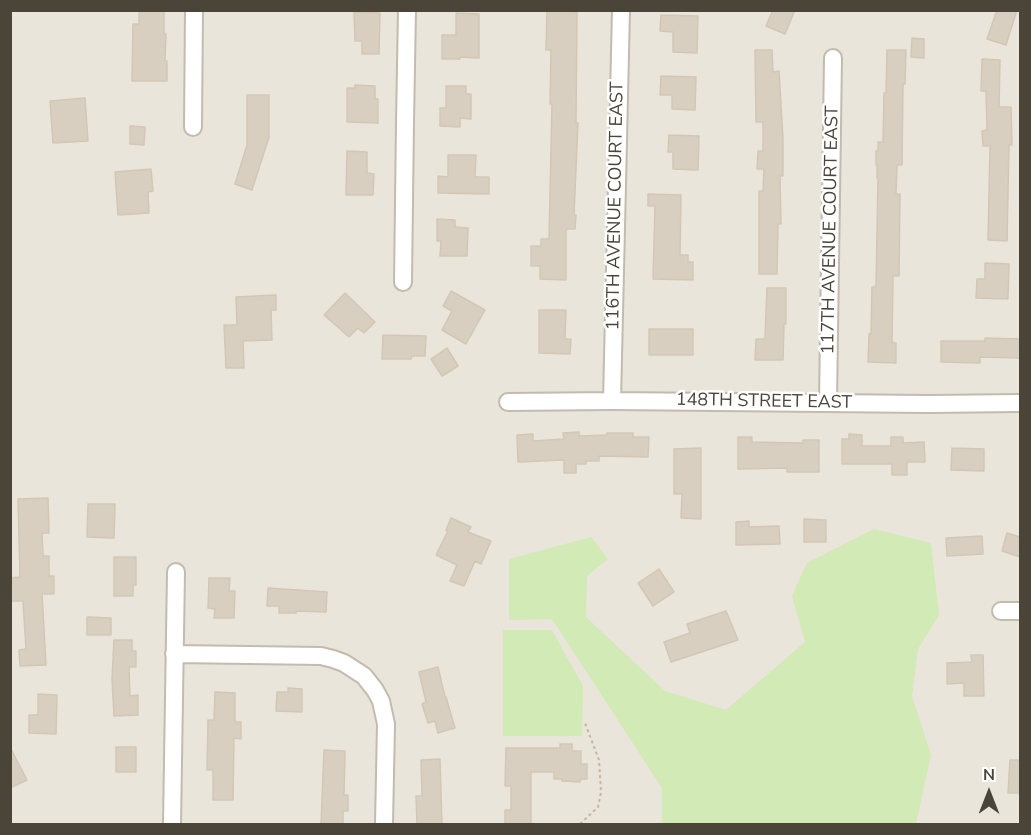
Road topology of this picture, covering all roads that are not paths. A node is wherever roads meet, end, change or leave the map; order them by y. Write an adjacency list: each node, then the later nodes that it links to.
1 (194, 10): 5 (street)
2 (407, 10): 6 (street)
3 (621, 10): 7 (street, 116TH AVENUE COURT EAST)
4 (833, 57): 9 (street, 117TH AVENUE COURT EAST)
5 (193, 127)
6 (403, 282)
7 (612, 401): 8 (street, 148TH STREET EAST); 9 (street, 148TH STREET EAST)
8 (508, 402)
9 (828, 402): 10 (street, 148TH STREET EAST)
10 (1020, 403)
11 (176, 572): 14 (street)
12 (1001, 611): 13 (street)
13 (1020, 611)
14 (174, 654): 15 (street); 16 (street)
15 (172, 825)
16 (384, 825)

